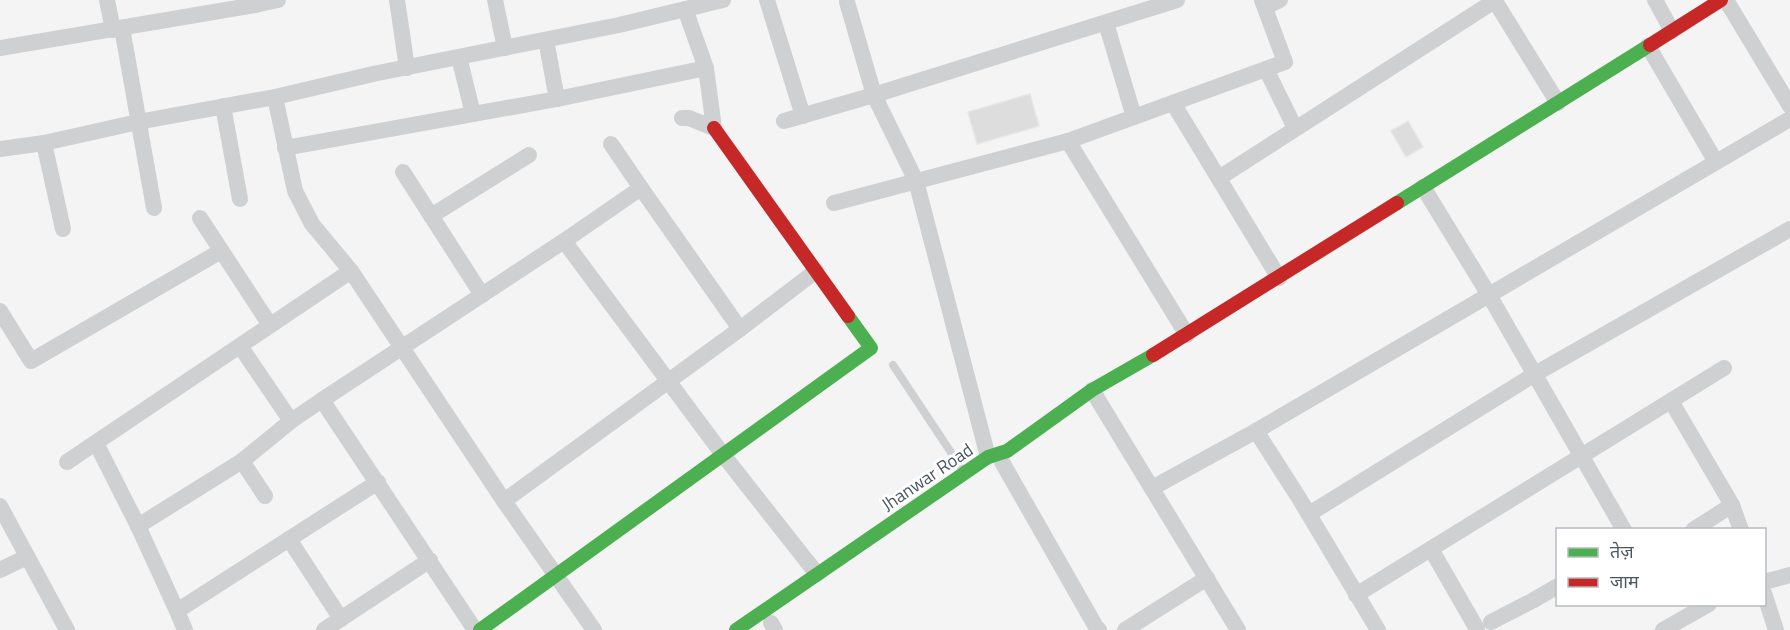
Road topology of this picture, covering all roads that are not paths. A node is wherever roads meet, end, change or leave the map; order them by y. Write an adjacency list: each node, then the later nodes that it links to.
1 (106, 0): 16 (street)
2 (278, 0): 12 (street)
3 (397, 0): 23 (street)
4 (495, 0): 21 (street)
5 (723, 0): 14 (street)
6 (767, 0): 34 (street)
7 (1177, 0): 15 (street)
8 (1495, 0): 30 (street); 41 (street)
9 (1655, 0): 17 (street)
10 (1723, 0): 17 (street); 32 (street)
11 (849, 1): 26 (street)
12 (255, 2): 16 (street)
13 (1269, 2): 25 (street)
14 (685, 9): 18 (street); 24 (street)
15 (1107, 23): 26 (street); 35 (street)
16 (117, 29): 20 (street); 39 (street)
17 (1672, 31): 19 (street)
18 (546, 40): 21 (street); 28 (street)
19 (1648, 46): 30 (street); 48 (street)
20 (0, 48)
21 (505, 48): 22 (street)
22 (459, 57): 23 (street); 33 (street)
23 (407, 68): 27 (street)
24 (706, 68): 28 (street); 40 (street)
25 (1266, 69): 29 (street); 41 (street)
26 (874, 95): 34 (street); 51 (street)
27 (275, 97): 31 (street); 45 (street)
28 (557, 99): 33 (street)
29 (1173, 103): 35 (street); 50 (street)
30 (1558, 103): 53 (street)
31 (223, 106): 39 (street); 54 (street)
32 (1790, 106)
33 (473, 114): 45 (street)
34 (803, 116): 38 (street)
35 (1134, 117): 42 (street)
36 (682, 118): 40 (street)
37 (1790, 119): 48 (street)
38 (784, 121)
39 (138, 122): 43 (street); 56 (street)
40 (714, 128): 64 (street)
41 (1295, 128): 50 (street)
42 (1068, 141): 51 (street); 71 (street)
43 (45, 143): 46 (street); 59 (street)
44 (611, 144): 52 (street)
45 (285, 148): 63 (street)
46 (0, 149)
47 (529, 155): 57 (street)
48 (1716, 162): 67 (street)
49 (403, 172): 57 (street)
50 (1219, 178): 65 (street)
51 (916, 181): 55 (street); 85 (street)
52 (641, 188): 61 (street); 70 (street)
53 (1423, 188): 65 (street); 67 (street)
54 (240, 199)
55 (834, 203)
56 (154, 208)
57 (431, 216): 66 (street)
58 (200, 218): 62 (street)
59 (63, 229)
60 (1790, 229): 76 (street)
61 (564, 242): 66 (street); 77 (street)
62 (221, 250): 68 (street); 69 (street)
63 (351, 271): 69 (street); 73 (street)
64 (816, 271): 70 (street); 84 (street)
65 (1279, 278): 71 (street)
66 (482, 295): 73 (street)
67 (1489, 295): 76 (street); 82 (street)
68 (0, 311)
69 (270, 325): 72 (street)
70 (740, 328): 77 (street)
71 (1187, 335): 78 (street)
72 (240, 346): 81 (street); 83 (street)
73 (402, 347): 79 (street); 93 (street)
74 (893, 365): 89 (lane)
75 (1724, 368): 80 (street)
76 (1535, 374): 86 (street); 96 (street)
77 (668, 380): 84 (street); 93 (street)
78 (1092, 390): 85 (street); 91 (street)
79 (322, 400): 81 (street); 90 (street)
80 (1671, 401): 86 (street); 94 (street)
81 (291, 421): 87 (street)
82 (1256, 431): 91 (street); 96 (street)
83 (96, 442): 88 (street); 97 (street)
84 (724, 456): 106 (street); 108 (street)
85 (999, 456): 89 (street, Jhanwar Road); 117 (street, Jhanwar Road); 126 (street)
86 (1583, 456): 98 (street); 102 (street)
87 (242, 461): 92 (street); 97 (street)
88 (66, 462)
89 (964, 473): 106 (street, Jhanwar Road)
90 (378, 482): 101 (street); 104 (street)
91 (1152, 488): 109 (street)
92 (265, 496)
93 (504, 501): 108 (street)
94 (1732, 505): 99 (street); 100 (street)
95 (0, 506): 103 (street)
96 (1309, 514): 112 (street)
97 (138, 526): 115 (street)
98 (1622, 528)
99 (1696, 528)
100 (1740, 528)
101 (289, 539): 115 (street); 116 (street)
102 (1431, 549): 112 (street); 118 (street)
103 (27, 556): 105 (street); 119 (street)
104 (430, 560): 116 (street); 122 (street)
105 (0, 570)
106 (817, 574): 125 (street, Jhanwar Road)
107 (1790, 575): 110 (street)
108 (555, 576): 123 (street); 124 (street)
109 (1207, 578): 127 (street); 128 (street)
110 (1766, 581)
111 (1556, 587): 118 (street)
112 (1356, 594): 129 (street)
113 (1766, 599): 131 (street)
114 (1705, 606): 130 (street)
115 (177, 611): 120 (street)
116 (341, 619): 121 (street)
117 (775, 622)
118 (1485, 628)
119 (67, 630)
120 (185, 630)
121 (324, 630)
122 (474, 630)
123 (480, 630)
124 (594, 630)
125 (736, 630)
126 (1099, 630)
127 (1125, 630)
128 (1238, 630)
129 (1378, 630)
130 (1663, 630)
131 (1776, 630)

